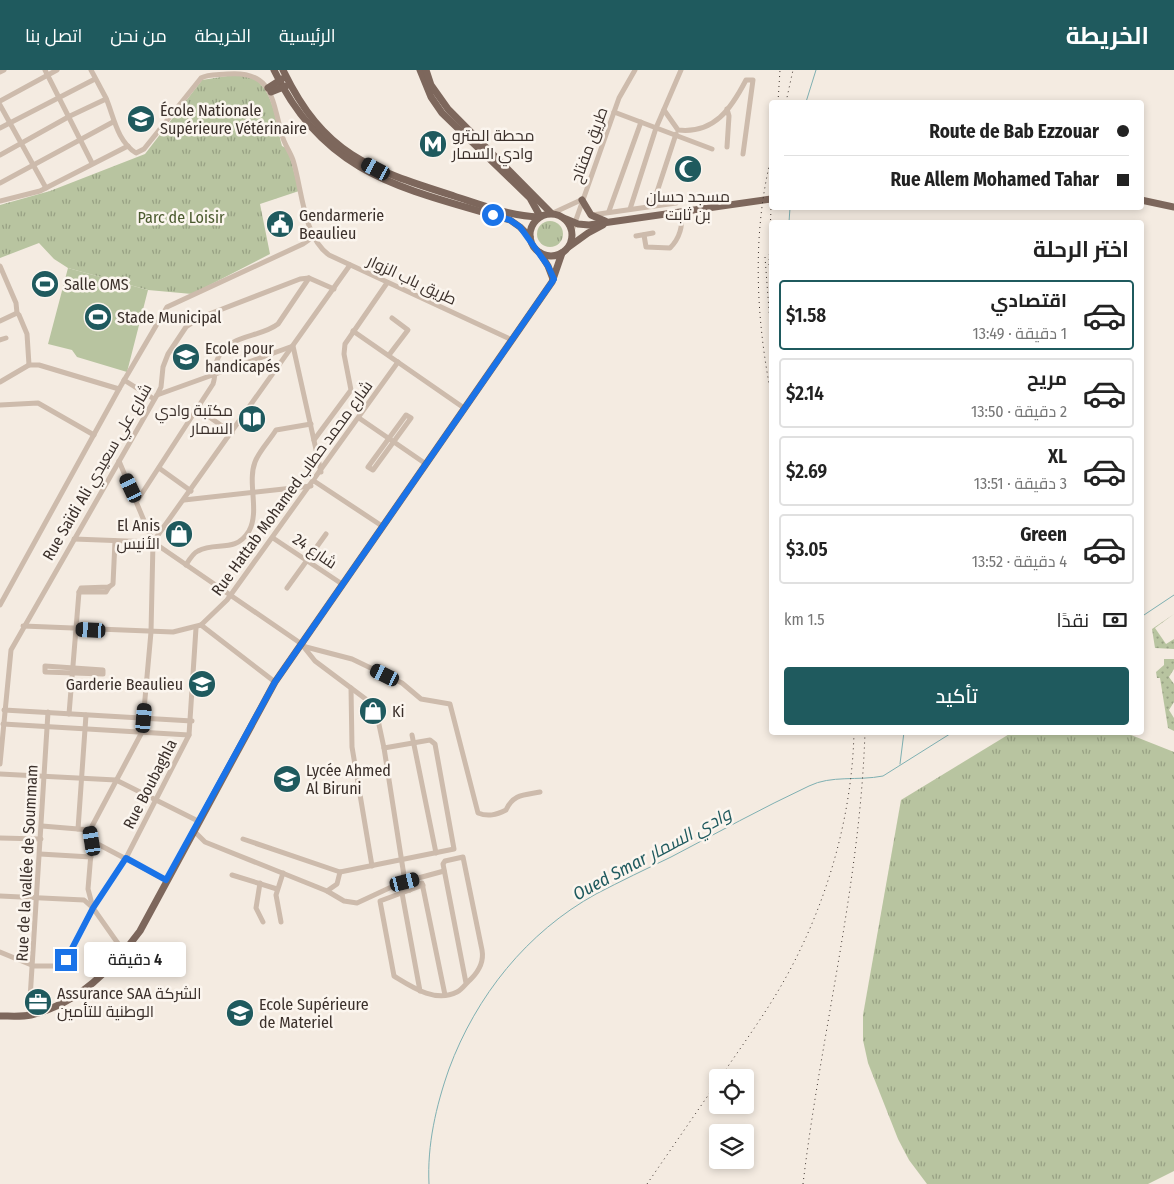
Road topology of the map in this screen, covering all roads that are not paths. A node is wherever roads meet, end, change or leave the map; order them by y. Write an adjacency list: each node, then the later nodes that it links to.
1 (4, 70): 10 (street)
2 (57, 70): 11 (street)
3 (91, 70): 12 (street)
4 (274, 70): 13 (main road)
5 (283, 70): 14 (main road)
6 (420, 70): 51 (main road)
7 (426, 70): 58 (main road)
8 (635, 70): 25 (street, طريق مفتاح)
9 (681, 70): 24 (street)
10 (0, 72)
11 (46, 72): 17 (street); 21 (street)
12 (95, 79): 17 (street); 20 (street)
13 (279, 80): 14 (main road); 15 (main road); 16 (main road)
14 (288, 80): 15 (main road); 42 (main road)
15 (283, 88): 16 (main road); 44 (main road)
16 (270, 90): 35 (street); 69 (street)
17 (58, 96): 26 (street); 29 (street)
18 (737, 97): 19 (street); 19 (street); 23 (street)
19 (750, 97): 38 (street)
20 (106, 100): 26 (street); 27 (street)
21 (0, 101)
22 (0, 105): 29 (street)
23 (727, 109): 32 (street); 36 (street)
24 (664, 110): 31 (street); 32 (street)
25 (614, 112): 28 (street); 48 (street, طريق مفتاح)
26 (70, 116): 33 (street); 34 (street)
27 (113, 122): 33 (street); 35 (street)
28 (641, 122): 31 (street); 56 (street)
29 (10, 123): 30 (street); 34 (street)
30 (0, 128)
31 (656, 128): 32 (street); 55 (street)
32 (677, 132): 37 (street); 53 (street)
33 (80, 140): 40 (street); 41 (street)
34 (21, 144): 39 (street); 41 (street)
35 (128, 146): 40 (street)
36 (727, 147)
37 (712, 149)
38 (743, 154)
39 (0, 155)
40 (92, 163): 46 (street)
41 (33, 165): 43 (street); 46 (street)
42 (405, 180): 44 (main road); 45 (main road)
43 (0, 183)
44 (399, 186): 45 (main road)
45 (412, 186): 60 (main road); 70 (main road)
46 (46, 188): 50 (street)
47 (769, 199): 57 (main road)
48 (582, 200): 58 (street); 59 (main road); 64 (street, طريق مفتاح)
49 (1144, 200): 54 (main road)
50 (0, 201)
51 (532, 201): 60 (main road); 61 (main road)
52 (676, 203): 53 (street)
53 (653, 204): 55 (street)
54 (1174, 205)
55 (630, 208): 56 (street)
56 (609, 211): 59 (street)
57 (681, 212): 63 (main road); 67 (street)
58 (552, 213): 61 (main road); 62 (main road)
59 (591, 215): 63 (main road)
60 (521, 216): 61 (main road)
61 (539, 217): 70 (main road)
62 (566, 219): 64 (main road); 65 (main road)
63 (611, 222): 64 (main road); 72 (main road)
64 (574, 223): 65 (street, طريق مفتاح)
65 (572, 231): 72 (main road)
66 (653, 233): 67 (street)
67 (644, 235): 68 (street)
68 (636, 236)
69 (313, 237): 73 (street, طريق باب الزوار); 91 (street)
70 (530, 237): 71 (main road)
71 (539, 252): 72 (main road); 76 (main road)
72 (564, 252): 76 (main road)
73 (350, 265): 77 (street, طريق باب الزوار); 78 (street)
74 (0, 266): 79 (street)
75 (309, 278): 78 (street); 90 (street); 94 (street, Rue Saïdi Ali شارع علي سعيدي)
76 (554, 279): 85 (main road)
77 (387, 283): 82 (street); 85 (street, طريق باب الزوار)
78 (334, 289): 86 (street)
79 (17, 313): 81 (street); 89 (street)
80 (392, 318): 87 (street)
81 (1, 319)
82 (353, 331): 87 (street); 102 (street)
83 (6, 338): 84 (street)
84 (0, 340)
85 (512, 340): 96 (main road)
86 (293, 346): 90 (street); 99 (street); 100 (street)
87 (388, 355): 88 (street)
88 (398, 362): 96 (street); 98 (street, Rue Hattab Mohamed شارع محمد حطاب)
89 (29, 365): 92 (street); 93 (street)
90 (216, 374): 94 (street); 97 (street)
91 (124, 380): 93 (street); 94 (street)
92 (0, 382)
93 (119, 389): 101 (street)
94 (156, 397): 104 (street, Rue Saïdi Ali شارع علي سعيدي)
95 (0, 405): 101 (street)
96 (464, 408): 105 (main road)
97 (198, 409): 100 (street); 106 (street)
98 (359, 418): 103 (street); 107 (street, Rue Hattab Mohamed شارع محمد حطاب)
99 (311, 424): 102 (street); 110 (street)
100 (232, 433): 109 (street)
101 (94, 435): 124 (street)
102 (314, 440): 107 (street)
103 (392, 441): 103 (street); 103 (street); 105 (street)
104 (118, 461): 112 (street); 116 (street, Rue Saïdi Ali شارع علي سعيدي)
105 (426, 464): 113 (main road)
106 (159, 468): 109 (street); 112 (street)
107 (321, 472): 108 (street, Rue Hattab Mohamed شارع محمد حطاب)
108 (312, 483): 110 (street); 113 (street); 115 (street, Rue Hattab Mohamed شارع محمد حطاب)
109 (190, 491): 111 (street)
110 (253, 492): 111 (street); 120 (street)
111 (184, 500): 118 (street)
112 (137, 501): 118 (street)
113 (382, 526): 121 (main road)
114 (326, 534): 119 (street)
115 (273, 538): 119 (street, شارع 24); 123 (street, Rue Hattab Mohamed شارع محمد حطاب)
116 (74, 539): 117 (street); 125 (street, Rue Saïdi Ali شارع علي سعيدي)
117 (115, 541): 118 (street); 127 (street)
118 (153, 542): 120 (street); 128 (street)
119 (307, 560): 121 (street, شارع 24); 122 (street)
120 (186, 565): 123 (street)
121 (342, 584): 129 (main road)
122 (287, 588)
123 (231, 595): 126 (street, Rue Hattab Mohamed شارع محمد حطاب); 129 (street)
124 (0, 605)
125 (24, 626): 127 (street); 133 (street, Rue Saïdi Ali شارع علي سعيدي)
126 (199, 626): 128 (street); 131 (street); 138 (street, Rue Boubaghla)
127 (76, 629): 128 (street); 130 (street)
128 (151, 632): 137 (street)
129 (301, 644): 131 (main road); 132 (street); 152 (street)
130 (73, 670): 130 (street); 135 (street)
131 (275, 682): 154 (main road)
132 (351, 688): 146 (street); 168 (street)
133 (4, 710): 134 (street); 139 (street, Rue Saïdi Ali شارع علي سعيدي)
134 (48, 712): 135 (street); 140 (street, Rue de la vallée de Soummam)
135 (69, 714): 136 (street)
136 (86, 715): 137 (street); 141 (street)
137 (144, 718): 138 (street); 142 (street)
138 (192, 721): 143 (street, Rue Boubaghla)
139 (3, 724): 140 (street); 147 (street, Rue Saïdi Ali شارع علي سعيدي)
140 (48, 726): 141 (street); 149 (street, Rue de la vallée de Soummam)
141 (85, 729): 142 (street); 150 (street)
142 (142, 732): 143 (street); 151 (street)
143 (190, 735): 153 (street, Rue Boubaghla)
144 (412, 735): 145 (street)
145 (414, 744): 146 (street); 163 (street); 163 (street)
146 (384, 748): 167 (street)
147 (0, 764)
148 (0, 774): 149 (street)
149 (45, 776): 150 (street); 155 (street, Rue de la vallée de Soummam)
150 (82, 778): 151 (street); 156 (street)
151 (116, 780): 153 (street); 157 (street)
152 (540, 792)
153 (155, 799): 154 (street); 166 (street, Rue Boubaghla)
154 (198, 821): 158 (main road)
155 (42, 826): 156 (street); 160 (street, Rue de la vallée de Soummam)
156 (78, 829): 157 (street)
157 (90, 830): 162 (street)
158 (193, 830): 171 (street); 174 (main road)
159 (0, 838): 160 (street)
160 (41, 839): 164 (street, Rue de la vallée de Soummam)
161 (243, 839): 170 (street)
162 (92, 841): 165 (street); 166 (street)
163 (436, 853): 167 (street)
164 (40, 854): 165 (street); 183 (street, Rue de la vallée de Soummam)
165 (90, 857): 184 (street)
166 (126, 858): 174 (street); 184 (street, Rue Boubaghla)
167 (403, 860): 168 (street); 175 (street)
168 (372, 866): 170 (street)
169 (444, 871): 173 (street); 190 (street); 190 (street)
170 (340, 872): 180 (street)
171 (283, 874): 178 (street); 180 (street)
172 (232, 875): 176 (street)
173 (421, 878): 175 (street); 177 (street)
174 (166, 880): 188 (main road)
175 (405, 882): 179 (street); 180 (street)
176 (260, 883): 178 (street); 185 (street)
177 (423, 884): 179 (street); 192 (street)
178 (277, 889): 186 (street)
179 (410, 890): 181 (street)
180 (327, 891)
181 (402, 893): 191 (street); 191 (street)
182 (0, 896): 183 (street)
183 (38, 898): 184 (street); 189 (street, Rue de la vallée de Soummam)
184 (93, 908): 188 (street); 189 (street, Rue Boubaghla)
185 (263, 922)
186 (281, 922)
187 (0, 952): 189 (street)
188 (124, 952): 193 (main road)
189 (34, 966): 193 (street, Rue de la vallée de Soummam)
190 (466, 983): 192 (street)
191 (420, 991): 192 (street)
192 (445, 995)
193 (29, 1015): 194 (main road)
194 (0, 1016)

